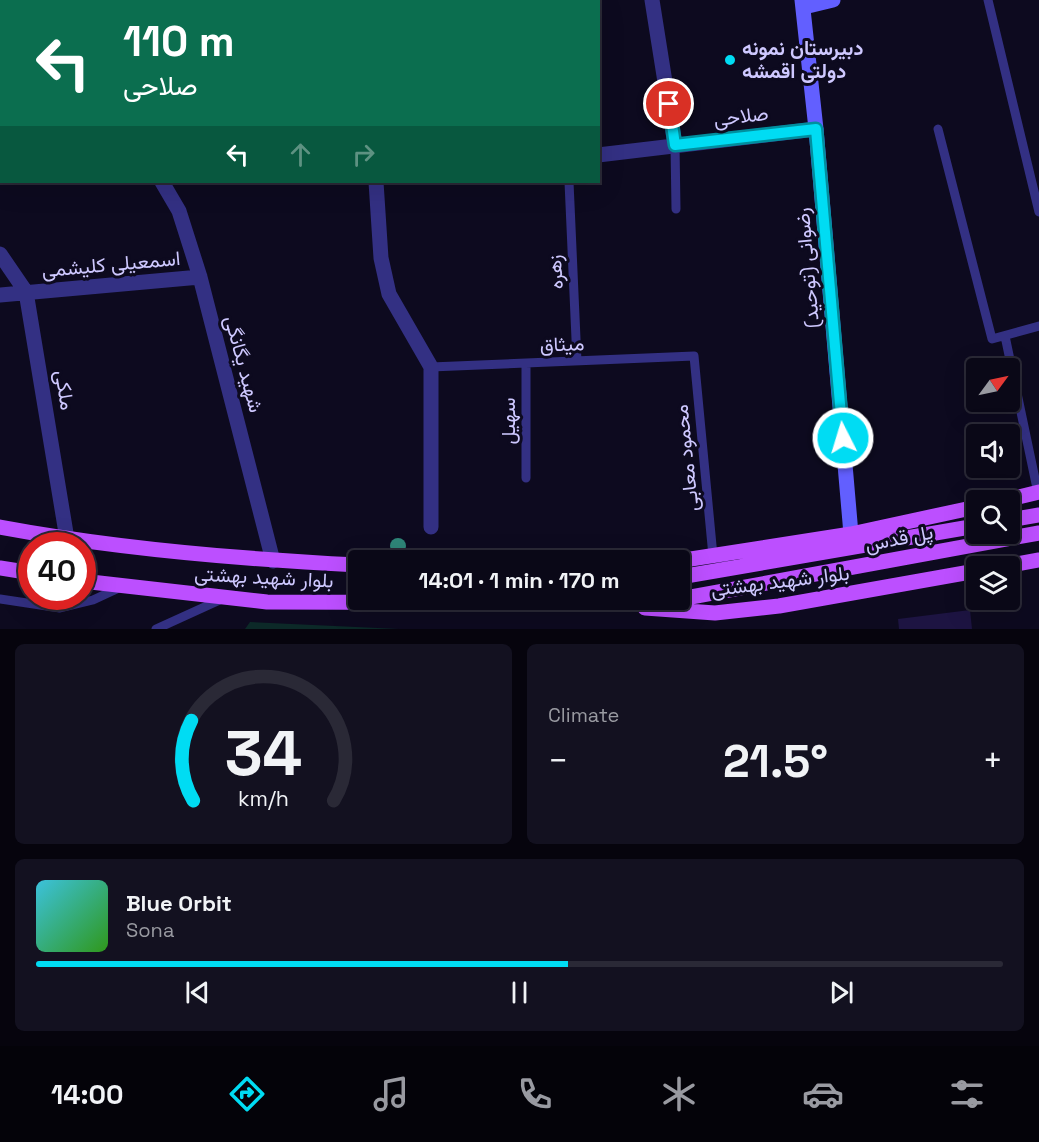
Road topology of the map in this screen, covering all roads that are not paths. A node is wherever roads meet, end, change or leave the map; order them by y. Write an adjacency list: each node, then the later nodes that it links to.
1 (652, 0): 7 (street)
2 (833, 0): 4 (street)
3 (988, 0): 13 (lane)
4 (803, 3): 5 (street, رضوانی (توحید))
5 (816, 129): 7 (street, صلاحی); 36 (street, رضوانی (توحید))
6 (938, 129): 19 (lane)
7 (675, 145): 8 (street, صلاحی); 12 (lane)
8 (600, 155)
9 (163, 183): 15 (street, شهید یگانگی)
10 (376, 183): 23 (street)
11 (569, 183): 21 (lane, زهره)
12 (676, 209)
13 (1039, 212)
14 (0, 254): 16 (street, ملکی)
15 (200, 277): 16 (street, اسمعیلی کلیشمی); 41 (street, شهید یگانگی)
16 (26, 292): 17 (street, اسمعیلی کلیشمی); 34 (street, ملکی)
17 (0, 295)
18 (1039, 326): 19 (lane)
19 (1005, 336): 25 (lane)
20 (694, 356): 21 (lane, میثاق); 38 (lane, محمود معابی)
21 (577, 361): 22 (lane, میثاق)
22 (526, 363): 23 (lane, میثاق); 24 (lane, سهیل)
23 (431, 367): 30 (street)
24 (526, 478)
25 (1038, 492): 26 (main road)
26 (1020, 496)
27 (966, 509): 36 (main road, بلوار شهید بهشتی)
28 (1039, 515): 29 (main road)
29 (1020, 518)
30 (431, 526)
31 (0, 527): 33 (main road, بلوار شهید بهشتی)
32 (966, 528): 47 (main road, پل قدس)
33 (28, 532)
34 (66, 532)
35 (1039, 533): 51 (main road, پل قدس)
36 (851, 534): 38 (main road, بلوار شهید بهشتی)
37 (96, 542): 41 (main road, بلوار شهید بهشتی)
38 (713, 556): 39 (main road, بلوار شهید بهشتی)
39 (690, 559)
40 (1039, 560): 42 (main road)
41 (273, 561): 43 (main road, بلوار شهید بهشتی)
42 (1020, 563)
43 (348, 565)
44 (0, 568): 45 (main road)
45 (18, 571)
46 (966, 573): 55 (main road, بلوار شهید بهشتی)
47 (690, 575)
48 (96, 583): 49 (main road, بلوار شهید بهشتی)
49 (121, 587): 52 (main road, بلوار شهید بهشتی); 53 (lane)
50 (690, 597): 51 (main road, بلوار شهید بهشتی)
51 (697, 597)
52 (225, 598): 54 (main road, بلوار شهید بهشتی); 56 (lane)
53 (0, 599)
54 (348, 602)
55 (686, 610)
56 (156, 629)

